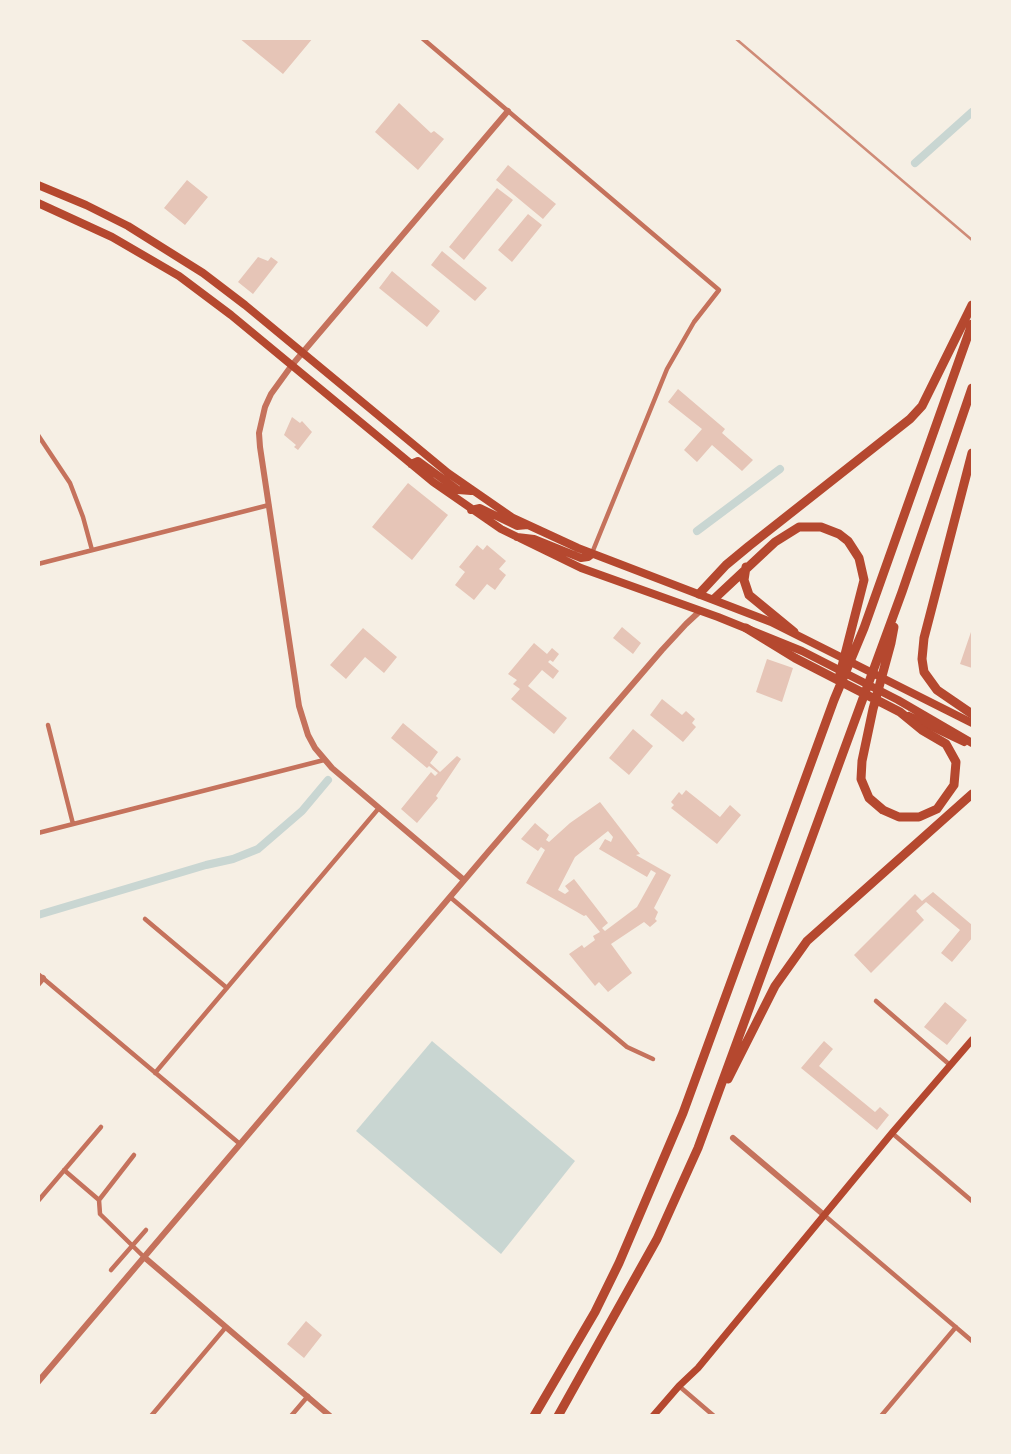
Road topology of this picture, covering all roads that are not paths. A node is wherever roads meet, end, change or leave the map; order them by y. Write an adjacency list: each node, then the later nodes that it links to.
1 (422, 38): 2 (street)
2 (508, 111): 9 (street); 21 (street)
3 (38, 185): 5 (main road)
4 (38, 203): 6 (main road)
5 (128, 226): 6 (main road); 9 (main road)
6 (104, 232): 10 (main road)
7 (972, 305): 24 (highway)
8 (972, 324): 30 (highway)
9 (302, 352): 10 (street); 15 (main road)
10 (292, 365): 14 (main road); 16 (street)
11 (972, 388): 29 (highway)
12 (38, 435): 20 (street)
13 (972, 453): 32 (highway)
14 (411, 464): 15 (main road); 17 (main road)
15 (471, 491): 18 (main road)
16 (268, 505): 20 (street); 36 (street)
17 (471, 510): 18 (main road); 19 (main road)
18 (528, 526): 21 (main road)
19 (514, 537): 21 (main road); 26 (main road)
20 (92, 551): 22 (street)
21 (592, 554): 24 (main road)
22 (38, 564)
23 (746, 567): 25 (highway); 28 (highway); 30 (highway)
24 (699, 594): 25 (main road); 26 (main road)
25 (714, 599): 26 (main road); 28 (main road)
26 (700, 611): 27 (main road); 41 (street)
27 (746, 628): 31 (highway); 35 (main road)
28 (794, 632): 33 (main road)
29 (888, 641): 31 (highway); 51 (highway)
30 (834, 700): 75 (highway)
31 (900, 712): 35 (main road)
32 (972, 714)
33 (972, 723)
34 (48, 725): 39 (street)
35 (972, 744)
36 (324, 760): 38 (street); 39 (street)
37 (972, 794): 51 (highway)
38 (379, 808): 41 (street); 45 (street)
39 (73, 824): 40 (street)
40 (38, 833)
41 (464, 880): 42 (street)
42 (450, 897): 48 (street); 55 (street)
43 (145, 919): 45 (street)
44 (40, 979): 50 (street)
45 (227, 988): 50 (street)
46 (876, 1001): 49 (street)
47 (972, 1040): 49 (main road)
48 (653, 1059)
49 (950, 1065): 53 (main road)
50 (155, 1073): 55 (street)
51 (710, 1115): 76 (highway)
52 (101, 1127): 57 (street)
53 (892, 1133): 60 (street); 61 (main road)
54 (733, 1138): 61 (street)
55 (240, 1144): 64 (street)
56 (134, 1155): 58 (street)
57 (64, 1170): 58 (street); 59 (street)
58 (99, 1199): 63 (street)
59 (38, 1200)
60 (972, 1201)
61 (824, 1215): 67 (street); 70 (main road)
62 (146, 1230): 63 (street)
63 (132, 1244): 64 (street); 65 (street)
64 (144, 1257): 66 (street); 69 (street)
65 (111, 1270)
66 (226, 1327): 71 (street); 72 (street)
67 (956, 1327): 68 (street); 79 (street)
68 (972, 1341)
69 (38, 1382)
70 (679, 1386): 77 (main road); 78 (street)
71 (307, 1396): 73 (street); 74 (street)
72 (151, 1416)
73 (291, 1416)
74 (330, 1416)
75 (534, 1416)
76 (558, 1416)
77 (653, 1416)
78 (714, 1416)
79 (881, 1416)

